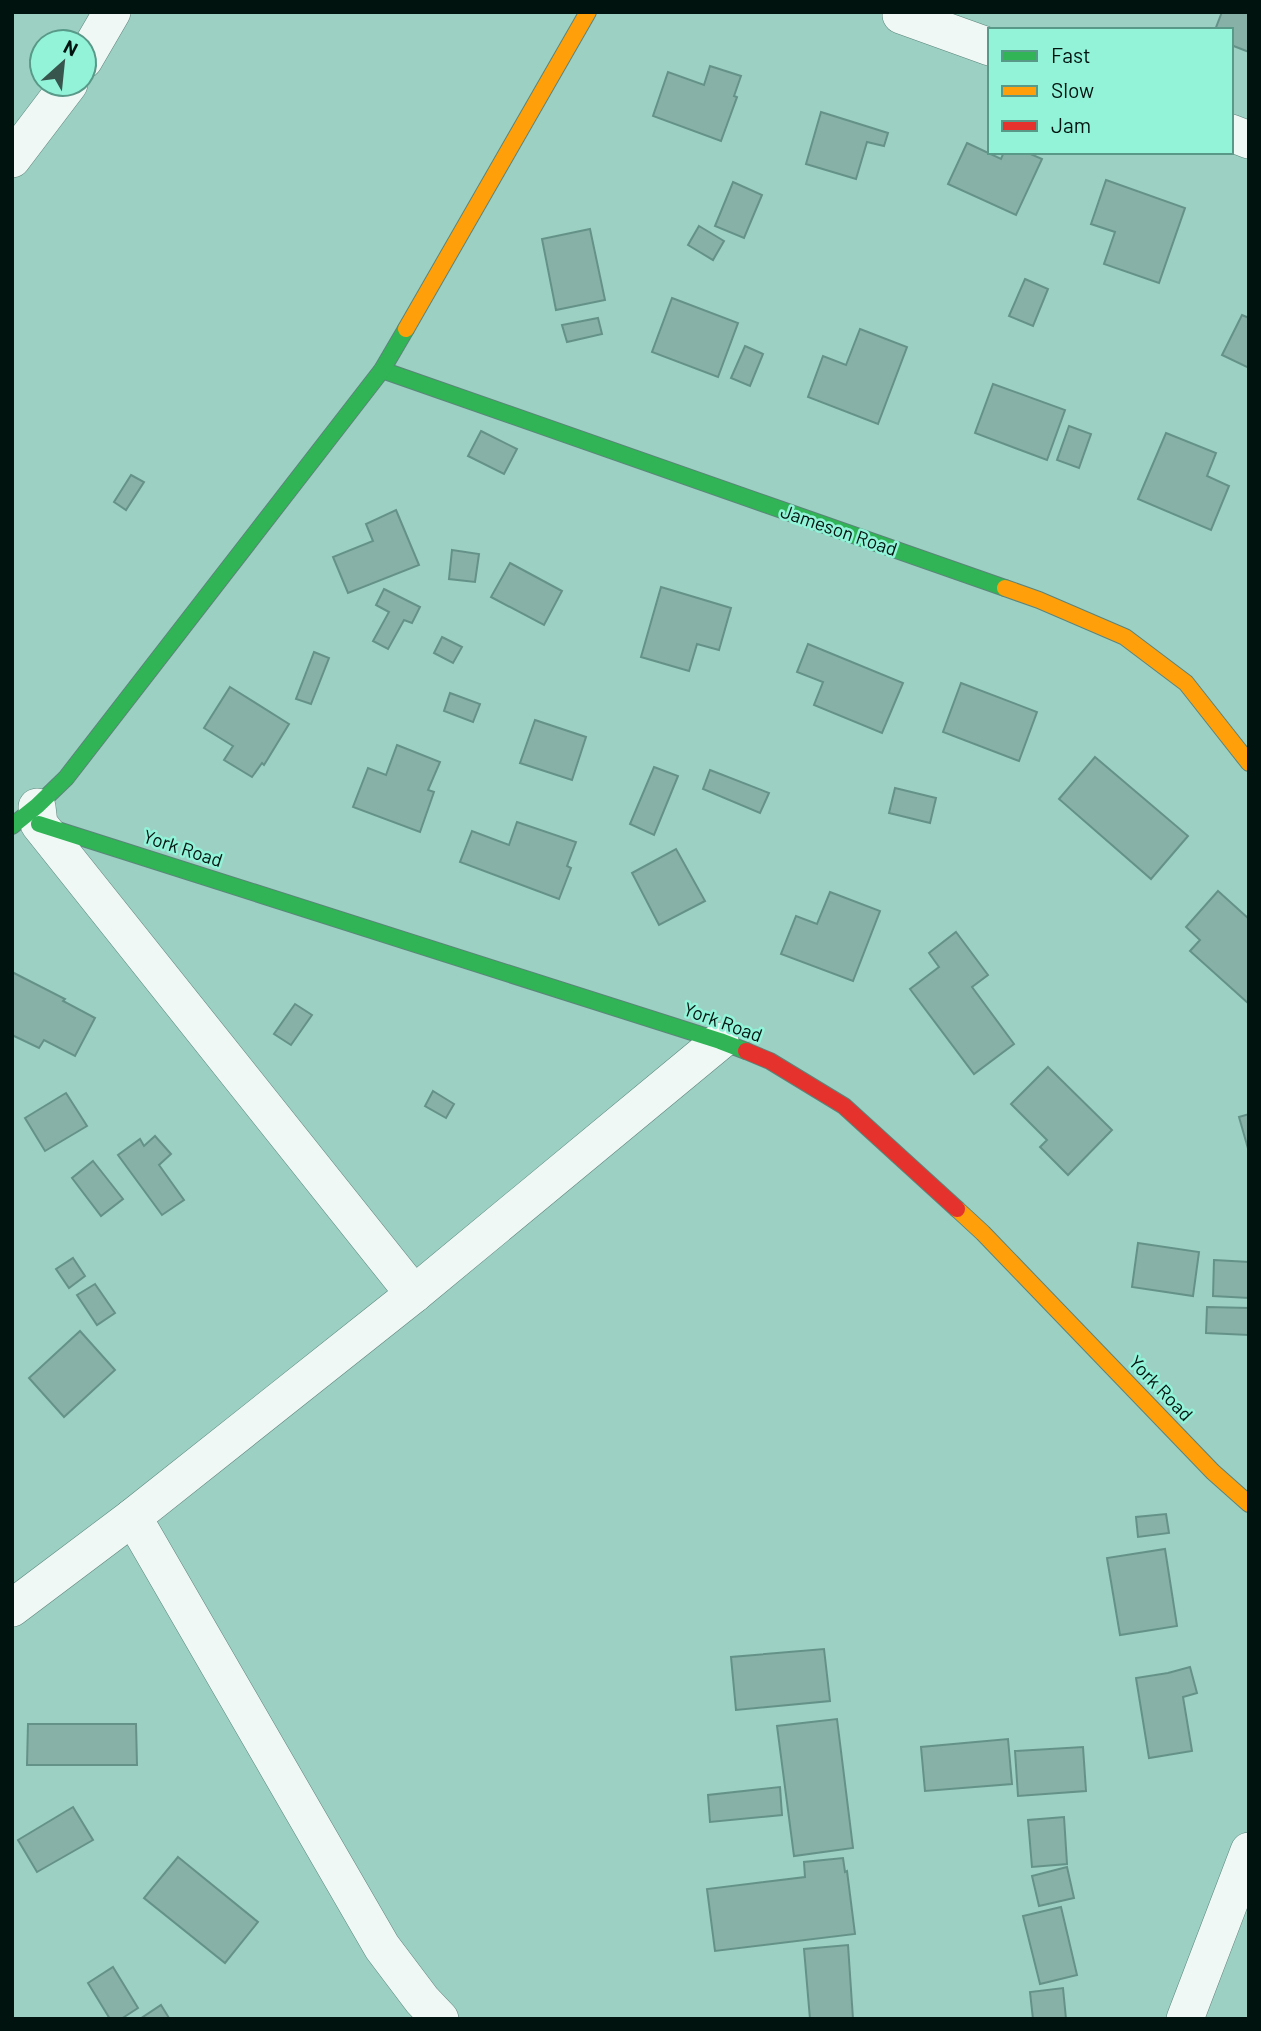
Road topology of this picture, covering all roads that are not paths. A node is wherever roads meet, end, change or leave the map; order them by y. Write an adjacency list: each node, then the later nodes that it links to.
1 (112, 12): 4 (street)
2 (587, 12): 8 (street)
3 (897, 13): 5 (street)
4 (98, 36)
5 (988, 46)
6 (58, 98): 7 (street)
7 (12, 159)
8 (382, 370): 9 (street, Jameson Road); 10 (street)
9 (1249, 763)
10 (29, 819): 11 (street, York Road); 12 (street)
11 (720, 1041): 12 (street); 13 (street, York Road)
12 (414, 1294): 14 (street)
13 (1249, 1504)
14 (133, 1517): 15 (street); 17 (street)
15 (12, 1608)
16 (1249, 1851): 18 (street)
17 (440, 2019)
18 (1185, 2019)

